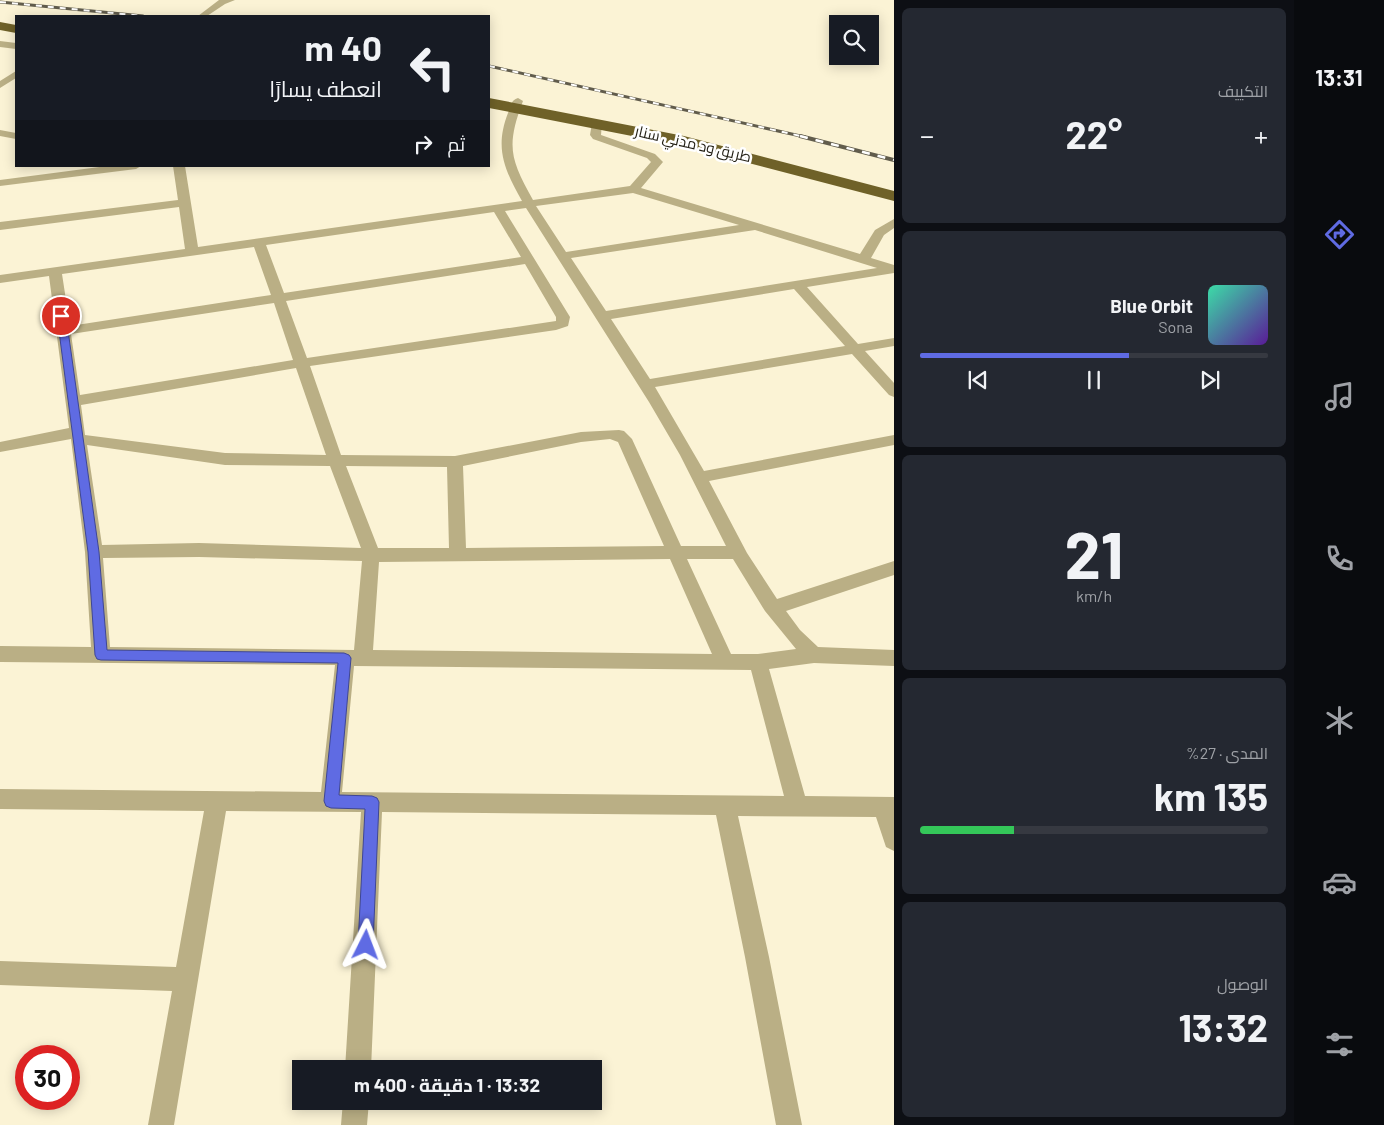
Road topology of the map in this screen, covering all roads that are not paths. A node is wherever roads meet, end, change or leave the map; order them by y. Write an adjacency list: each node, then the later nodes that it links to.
1 (231, 0): 2 (street)
2 (203, 15)
3 (0, 26): 4 (highway)
4 (15, 29)
5 (0, 32): 6 (highway)
6 (15, 34)
7 (0, 44): 8 (street)
8 (15, 46)
9 (15, 75): 10 (street)
10 (3, 87)
11 (490, 97): 13 (highway, طريق ود مدني سنار)
12 (490, 103): 13 (highway, طريق ود مدني سنار)
13 (517, 104): 14 (highway, طريق ود مدني سنار); 22 (highway, طريق ود مدني سنار); 26 (street)
14 (598, 123): 23 (street); 24 (highway, طريق ود مدني سنار)
15 (0, 133): 16 (street)
16 (15, 136)
17 (62, 167): 20 (street)
18 (128, 167): 20 (street)
19 (179, 167): 25 (street)
20 (50, 177): 21 (street)
21 (0, 182)
22 (894, 188)
23 (634, 189): 26 (street); 30 (street)
24 (894, 196)
25 (184, 203): 29 (street); 32 (street)
26 (529, 204): 27 (street); 33 (street)
27 (498, 208): 31 (street); 34 (street)
28 (894, 223): 35 (street)
29 (0, 226)
30 (756, 226): 33 (street); 35 (street)
31 (259, 242): 32 (street); 40 (street)
32 (192, 252): 37 (street)
33 (562, 256): 41 (street)
34 (528, 260): 40 (street); 45 (street)
35 (863, 260): 36 (street)
36 (893, 269): 39 (street)
37 (55, 271): 38 (street); 42 (street)
38 (0, 279)
39 (797, 284): 41 (street); 44 (street)
40 (278, 297): 42 (street); 45 (street)
41 (603, 316): 46 (street)
42 (64, 330): 48 (street)
43 (894, 342): 44 (street)
44 (855, 349): 46 (street); 47 (street)
45 (303, 362): 48 (street); 52 (street)
46 (646, 384): 54 (street)
47 (894, 392)
48 (74, 401): 49 (street)
49 (78, 436): 51 (street); 52 (street); 55 (street)
50 (894, 440): 54 (street)
51 (0, 447)
52 (336, 462): 53 (street); 59 (street)
53 (456, 462): 57 (street); 58 (street)
54 (700, 477): 56 (street)
55 (94, 552): 59 (street); 63 (street)
56 (740, 552): 58 (street); 61 (street)
57 (458, 554): 58 (street); 59 (street)
58 (675, 554): 67 (street)
59 (371, 555): 65 (street)
60 (894, 568): 61 (street)
61 (773, 608): 64 (street)
62 (0, 654): 63 (street)
63 (101, 655): 65 (street)
64 (814, 655): 66 (street); 68 (street)
65 (354, 658): 67 (street); 71 (street)
66 (894, 658)
67 (725, 662): 68 (street)
68 (758, 662): 73 (street)
69 (0, 799): 70 (street)
70 (217, 800): 71 (street); 78 (street)
71 (331, 801): 72 (street)
72 (372, 802): 74 (street); 79 (street)
73 (797, 805): 74 (street); 75 (street)
74 (725, 806): 83 (street)
75 (889, 807): 76 (street)
76 (894, 840)
77 (0, 973): 78 (street)
78 (186, 979): 81 (street)
79 (358, 1060)
80 (355, 1110): 82 (street)
81 (161, 1125)
82 (354, 1125)
83 (789, 1125)

